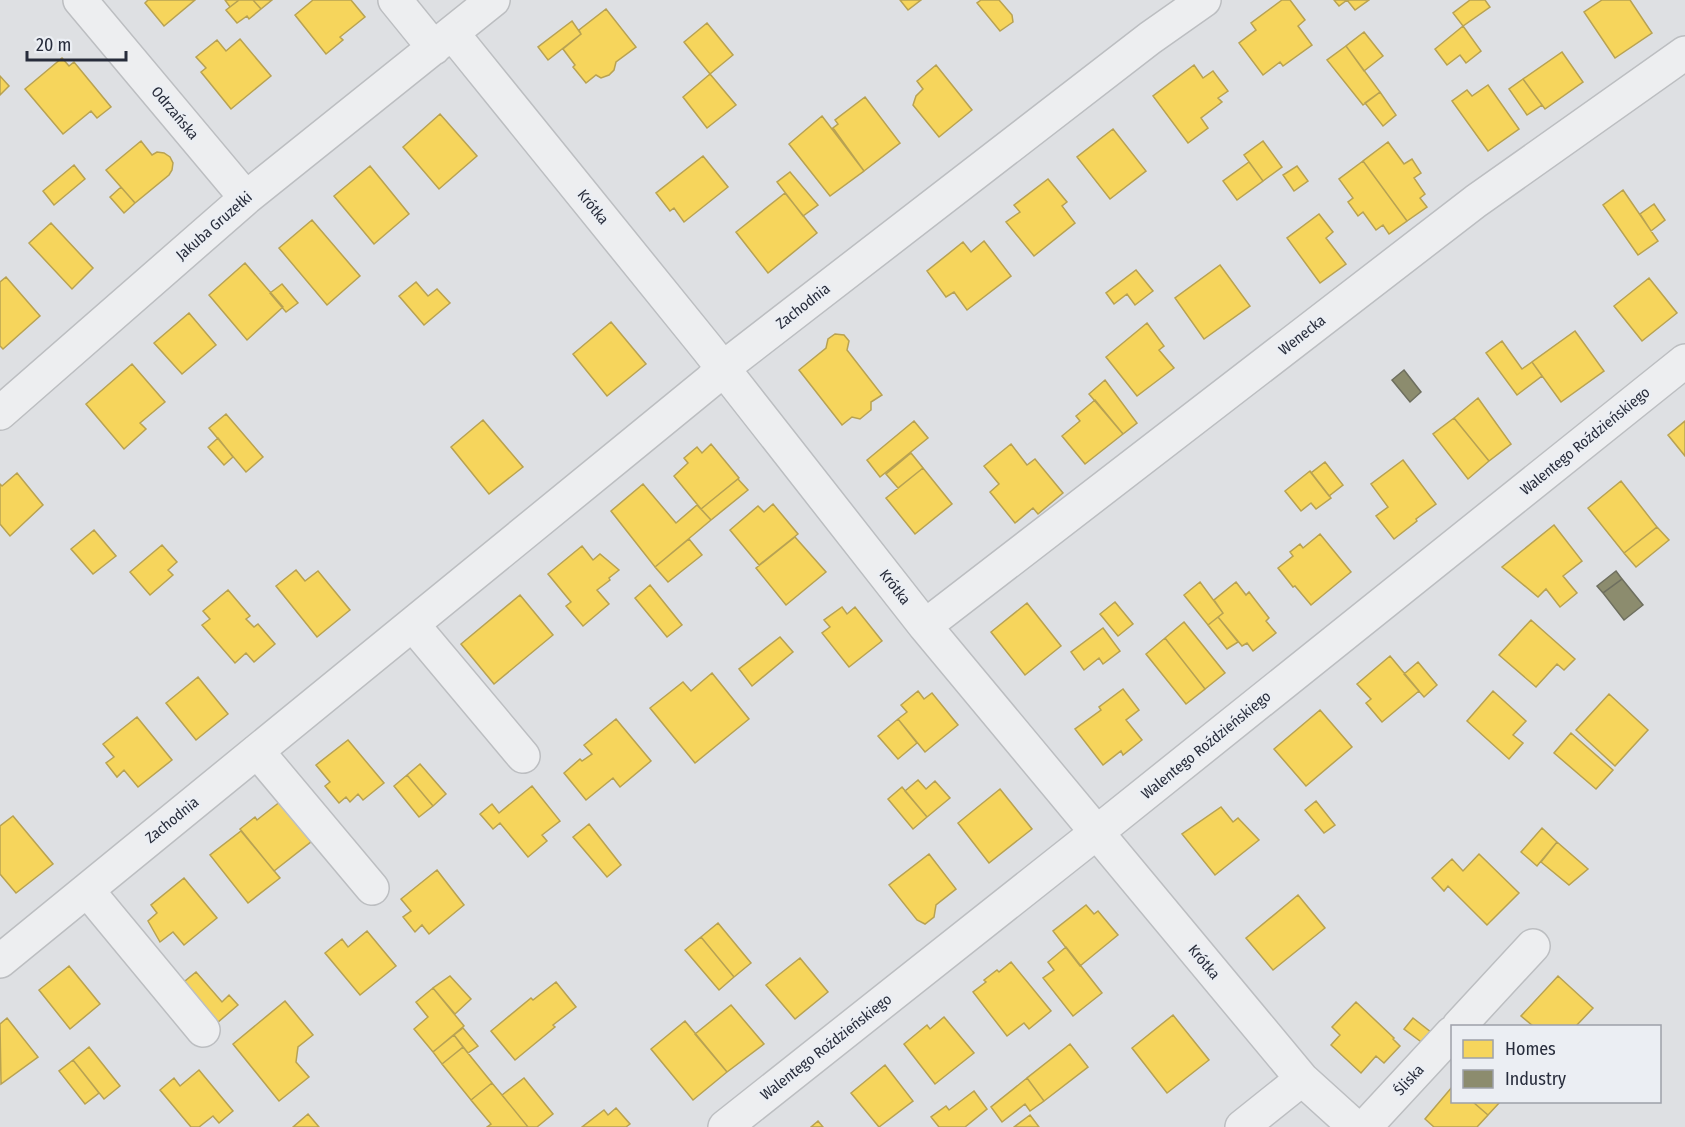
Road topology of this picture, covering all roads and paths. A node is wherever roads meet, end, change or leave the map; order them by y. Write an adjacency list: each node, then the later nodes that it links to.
1 (80, 0): 7 (street, Odrzańska)
2 (395, 0): 5 (street)
3 (493, 0): 5 (street, Jakuba Gruzełki)
4 (1204, 0): 9 (street, Zachodnia)
5 (443, 40): 7 (street, Jakuba Gruzełki); 9 (street, Krótka)
6 (1685, 53): 12 (street, Wenecka)
7 (246, 198): 10 (street, Jakuba Gruzełki)
8 (1685, 361): 15 (street, Walentego Roździeńskiego)
9 (723, 368): 11 (street, Zachodnia); 12 (street, Krótka)
10 (0, 413)
11 (413, 625): 13 (street, Zachodnia); 14 (street)
12 (925, 626): 15 (street, Krótka)
13 (257, 751): 16 (street); 17 (street, Zachodnia)
14 (523, 756)
15 (1096, 833): 23 (street, Krótka); 24 (street, Walentego Roździeńskiego)
16 (372, 888)
17 (87, 890): 19 (street, Zachodnia); 21 (street)
18 (1533, 946): 20 (street)
19 (0, 961)
20 (1460, 1025)
21 (203, 1030)
22 (1451, 1034): 27 (street, Śliska)
23 (1302, 1079): 25 (street); 26 (street, Krótka)
24 (725, 1127)
25 (1242, 1127)
26 (1355, 1127)
27 (1365, 1127)

